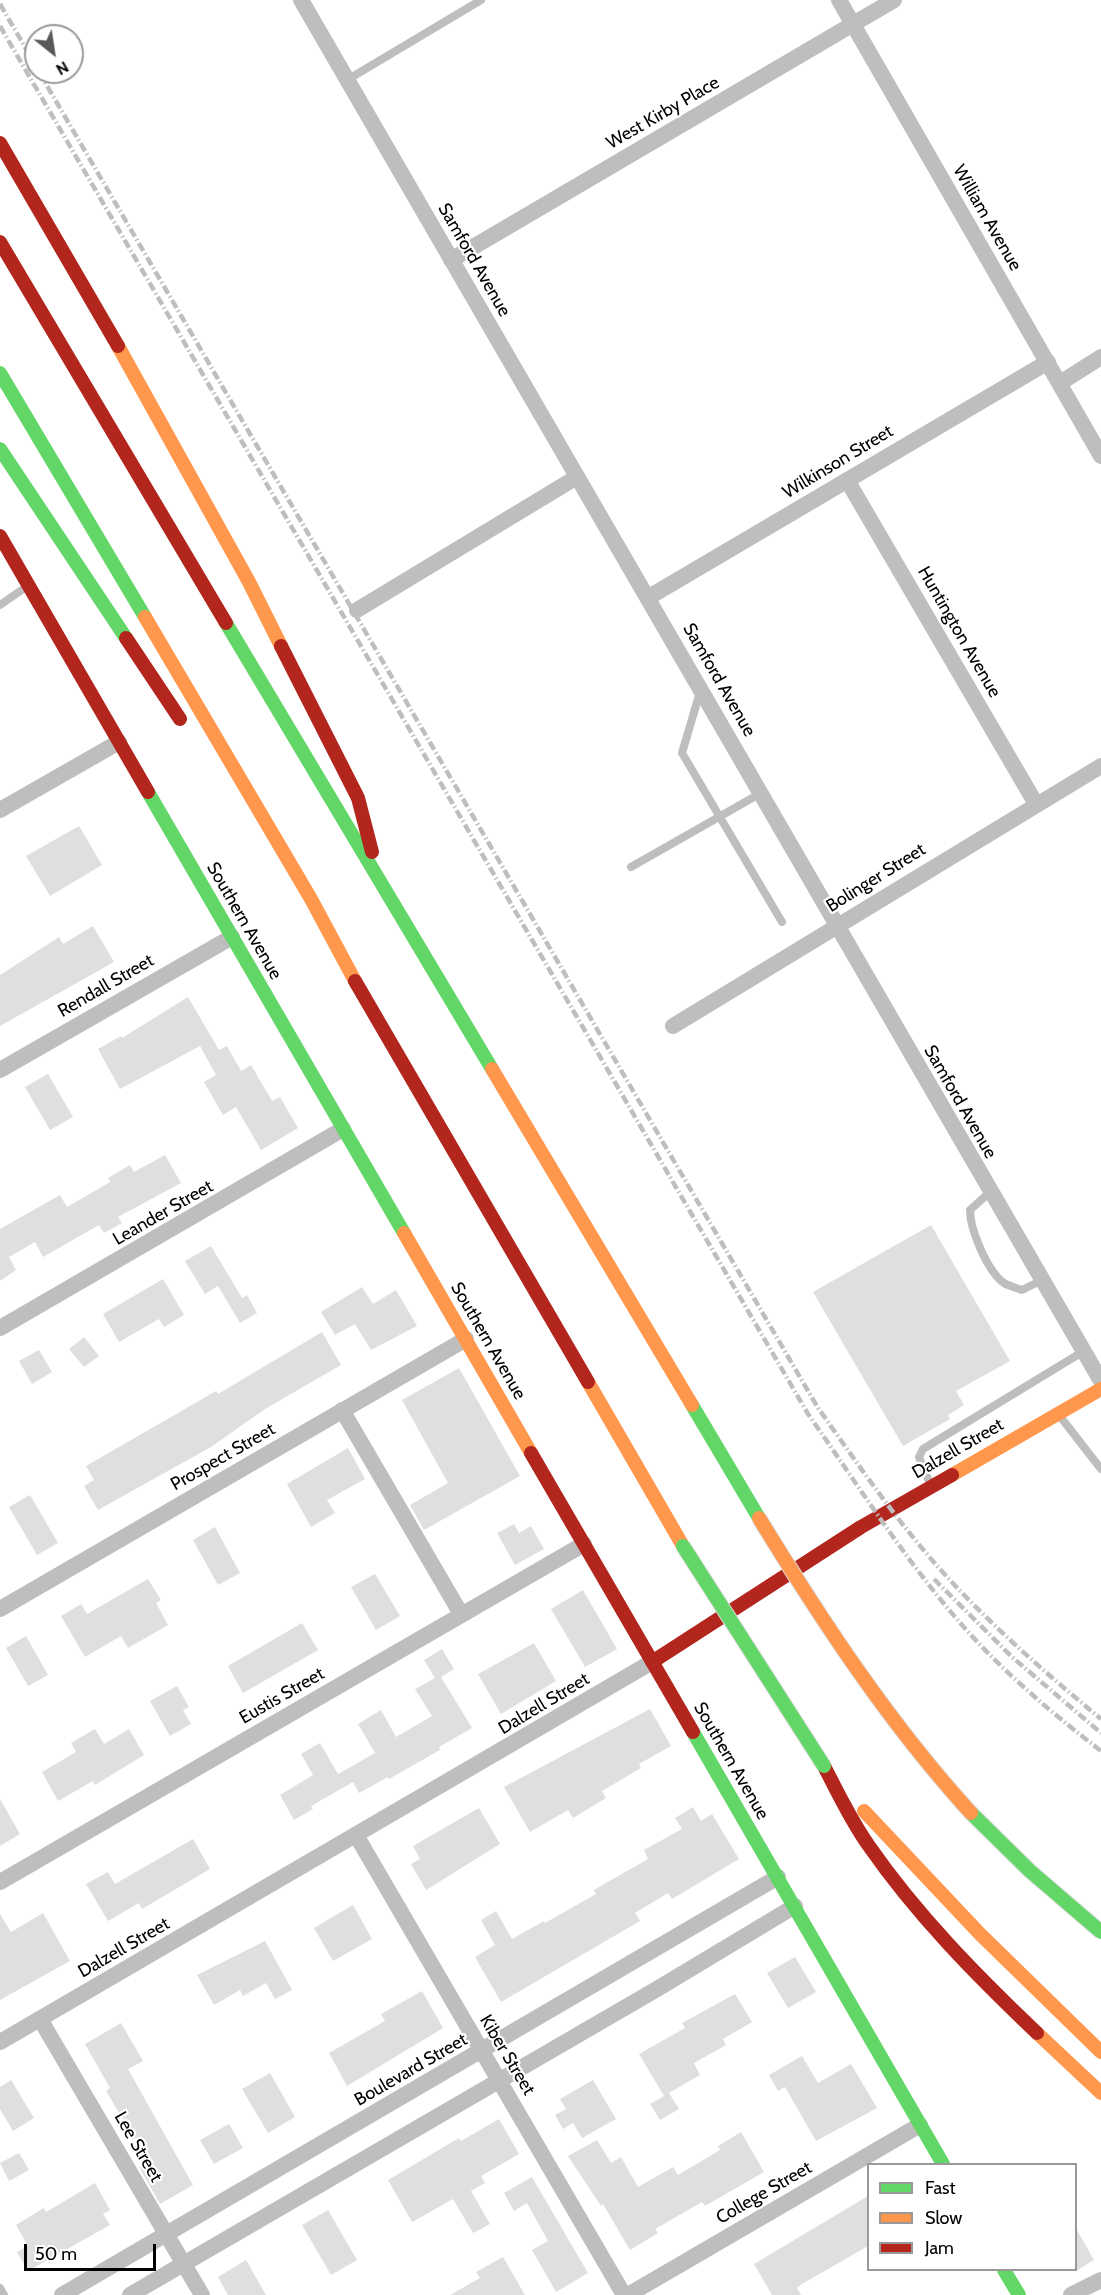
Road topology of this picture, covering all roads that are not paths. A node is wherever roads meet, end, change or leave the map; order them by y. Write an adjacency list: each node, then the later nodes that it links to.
1 (301, 0): 6 (street, Samford Avenue)
2 (481, 0): 6 (lane)
3 (839, 0): 5 (street, William Avenue)
4 (894, 0): 5 (street, West Kirby Place)
5 (853, 24): 9 (street, West Kirby Place); 11 (street, William Avenue)
6 (347, 80): 9 (street, Samford Avenue)
7 (0, 143): 33 (main road)
8 (0, 242): 33 (main road)
9 (451, 260): 16 (street, Samford Avenue)
10 (1101, 357): 13 (street)
11 (1048, 362): 13 (street, William Avenue); 17 (street, Wilkinson Street)
12 (0, 373): 34 (main road)
13 (1059, 383): 15 (street, William Avenue)
14 (0, 449): 24 (main road)
15 (1101, 456)
16 (577, 477): 20 (street, Samford Avenue); 22 (street)
17 (847, 480): 20 (street, Wilkinson Street); 28 (street, Huntington Avenue)
18 (0, 536): 19 (main road, Southern Avenue)
19 (29, 585): 21 (lane); 25 (main road, Southern Avenue)
20 (649, 597): 23 (street, Samford Avenue)
21 (0, 605)
22 (357, 610)
23 (701, 689): 27 (street, Samford Avenue); 31 (lane)
24 (190, 736)
25 (119, 742): 29 (street); 37 (main road, Southern Avenue)
26 (1101, 766): 28 (street, Bolinger Street)
27 (761, 793): 31 (lane); 36 (street, Samford Avenue)
28 (1035, 804): 36 (street, Bolinger Street)
29 (0, 810)
30 (242, 811): 34 (main road)
31 (719, 816): 32 (lane); 35 (lane)
32 (631, 867)
33 (380, 884): 61 (main road, bridge)
34 (311, 899): 56 (main road, bridge)
35 (782, 922)
36 (837, 925): 38 (street, Bolinger Street); 41 (street, Samford Avenue)
37 (232, 937): 39 (street, Rendall Street); 40 (main road, Southern Avenue)
38 (673, 1026)
39 (0, 1070)
40 (344, 1129): 43 (street, Leander Street); 44 (main road, Southern Avenue)
41 (990, 1192): 42 (street, Samford Avenue); 42 (lane)
42 (1042, 1280): 45 (street, Samford Avenue)
43 (0, 1328)
44 (466, 1339): 48 (street, Prospect Street); 52 (main road, Southern Avenue)
45 (1084, 1352): 46 (street, Samford Avenue); 51 (lane)
46 (1101, 1381)
47 (1101, 1389): 49 (main road, Dalzell Street)
48 (342, 1410): 53 (street, Prospect Street); 54 (street)
49 (1058, 1414): 50 (lane); 51 (main road, Dalzell Street)
50 (1101, 1469)
51 (932, 1487): 55 (main road, Dalzell Street)
52 (584, 1544): 54 (street, Eustis Street); 55 (main road, Southern Avenue)
53 (0, 1609)
54 (461, 1614): 59 (street, Eustis Street)
55 (652, 1662): 57 (street, Dalzell Street); 58 (main road, Southern Avenue)
56 (824, 1766): 65 (main road); 67 (main road)
57 (356, 1835): 62 (street, Dalzell Street); 64 (street, Kiber Street)
58 (778, 1877): 60 (main road, Southern Avenue); 64 (street, Boulevard Street)
59 (0, 1882)
60 (795, 1906): 66 (street); 68 (main road, Southern Avenue)
61 (1101, 1932)
62 (40, 2019): 63 (street, Dalzell Street); 70 (street, Lee Street)
63 (0, 2042)
64 (482, 2052): 66 (street, Kiber Street); 70 (street, Boulevard Street)
65 (1101, 2052)
66 (500, 2080): 71 (street); 79 (street, Kiber Street)
67 (1101, 2093)
68 (920, 2125): 69 (main road, Southern Avenue); 79 (street, College Street)
69 (942, 2163)
70 (167, 2234): 71 (street, Lee Street); 76 (street, Boulevard Street)
71 (184, 2264): 77 (street); 78 (street, Lee Street)
72 (1005, 2271): 80 (main road)
73 (1101, 2280): 81 (street)
74 (0, 2288): 75 (lane)
75 (4, 2295)
76 (62, 2295)
77 (130, 2295)
78 (202, 2295)
79 (626, 2295)
80 (1019, 2295)
81 (1071, 2295)

